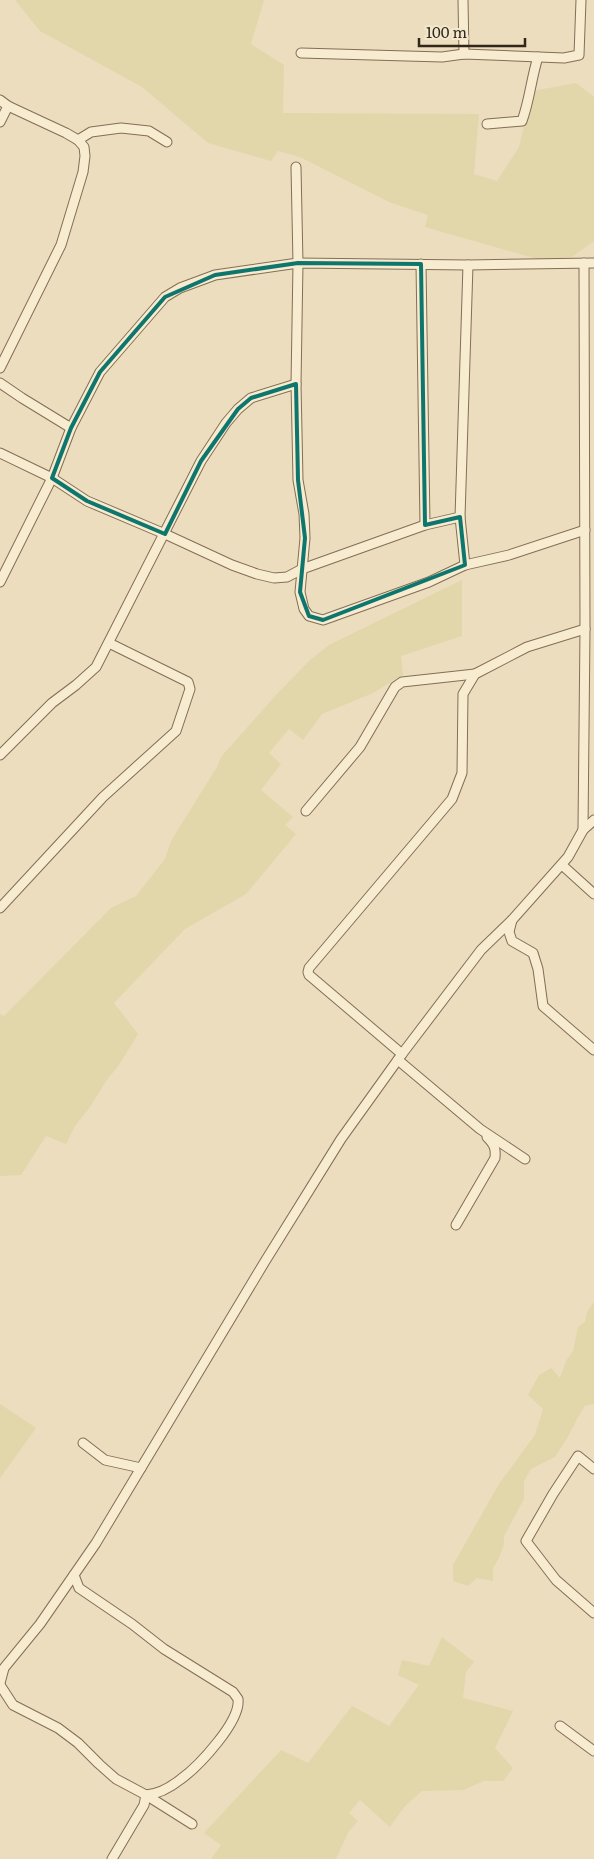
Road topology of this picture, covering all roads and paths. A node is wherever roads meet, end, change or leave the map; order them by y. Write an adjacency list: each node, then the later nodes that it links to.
1 (463, 0): 4 (street)
2 (581, 0): 5 (street)
3 (302, 53): 4 (street)
4 (464, 54): 5 (street)
5 (538, 57): 8 (street)
6 (4, 103): 7 (street); 9 (street)
7 (0, 122)
8 (487, 124)
9 (78, 140): 10 (street); 17 (street)
10 (167, 142)
11 (296, 167): 13 (street)
12 (584, 262): 14 (street); 16 (street); 25 (street)
13 (298, 263): 15 (street); 19 (street); 20 (street)
14 (594, 263)
15 (421, 264): 16 (street); 24 (street)
16 (468, 265): 23 (street)
17 (0, 368)
18 (0, 383): 20 (street)
19 (296, 384): 26 (street); 28 (street)
20 (71, 428): 22 (street)
21 (0, 453): 22 (street)
22 (52, 478): 26 (street); 29 (street)
23 (460, 517): 24 (street); 27 (street)
24 (424, 524): 28 (street)
25 (585, 530): 27 (street); 30 (street)
26 (165, 534): 28 (street); 31 (street)
27 (465, 565): 28 (street)
28 (302, 569)
29 (0, 582)
30 (585, 630): 32 (street); 36 (street)
31 (109, 643): 33 (street); 39 (street)
32 (475, 674): 34 (street); 42 (street)
33 (0, 755)
34 (306, 811)
35 (594, 820): 36 (street)
36 (584, 830): 37 (street)
37 (562, 865): 38 (street); 40 (street)
38 (594, 894)
39 (0, 908)
40 (512, 920): 41 (street); 42 (street)
41 (594, 1050)
42 (400, 1057): 43 (street); 47 (street)
43 (480, 1128): 44 (street); 45 (street)
44 (525, 1159)
45 (456, 1225)
46 (83, 1443): 47 (street)
47 (141, 1468): 49 (street)
48 (594, 1469): 50 (street)
49 (74, 1575): 51 (street); 54 (street)
50 (594, 1613)
51 (0, 1684): 54 (street)
52 (560, 1726): 53 (street)
53 (594, 1751)
54 (146, 1795): 55 (street); 56 (street)
55 (192, 1824)
56 (112, 1859)

